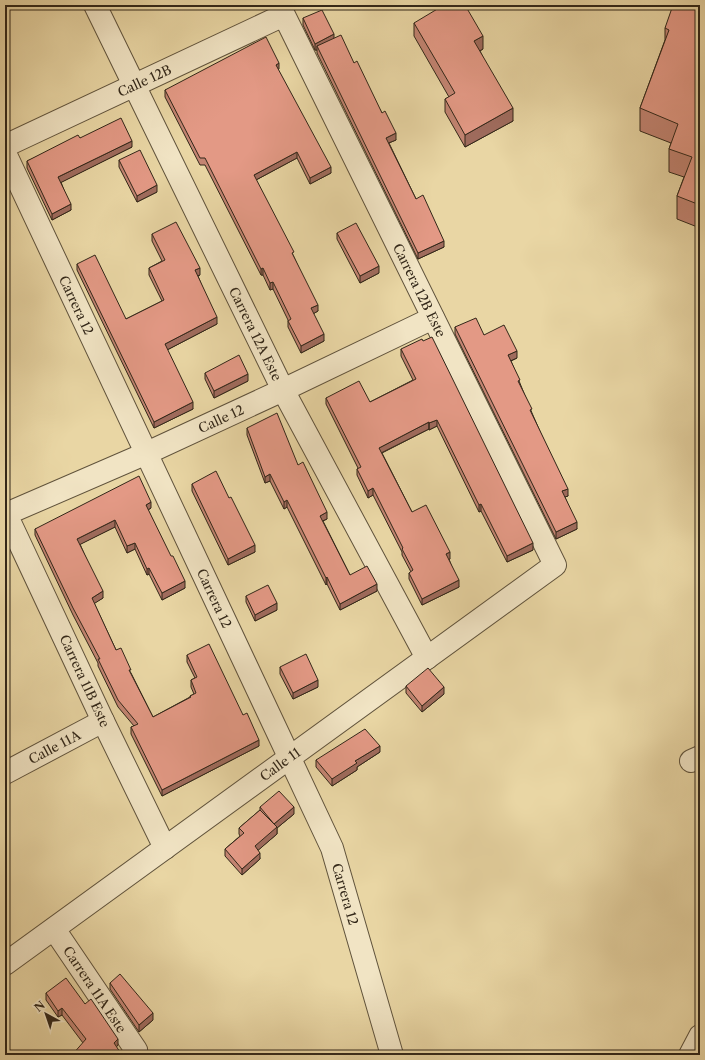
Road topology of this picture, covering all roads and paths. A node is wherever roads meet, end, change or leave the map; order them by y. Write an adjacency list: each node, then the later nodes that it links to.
1 (95, 5): 3 (street, Carrera 12A Este)
2 (284, 15): 3 (street, Calle 12B); 6 (street, Carrera 12B Este)
3 (135, 85): 4 (street, Calle 12B); 7 (street, Carrera 12A Este)
4 (5, 146)
5 (5, 153): 8 (street, Carrera 12)
6 (433, 318): 7 (street, Calle 12); 10 (street, Carrera 12B Este)
7 (283, 390): 8 (street, Calle 12); 11 (street, Carrera 12A Este)
8 (147, 453): 9 (street, Calle 12); 13 (street, Carrera 12)
9 (6, 514): 12 (street, Carrera 11B Este)
10 (555, 565): 11 (street, Calle 11)
11 (427, 658): 13 (street, Calle 11)
12 (103, 721): 14 (street, Calle 11A); 15 (street, Carrera 11B Este)
13 (290, 758): 15 (street, Calle 11); 20 (street, Carrera 12)
14 (5, 773)
15 (165, 848): 16 (street, Calle 11)
16 (54, 928): 17 (street, Calle 11); 19 (street, Carrera 11A Este)
17 (5, 964)
18 (700, 1036): 21 (street)
19 (134, 1052)
20 (392, 1055)
21 (690, 1055)

